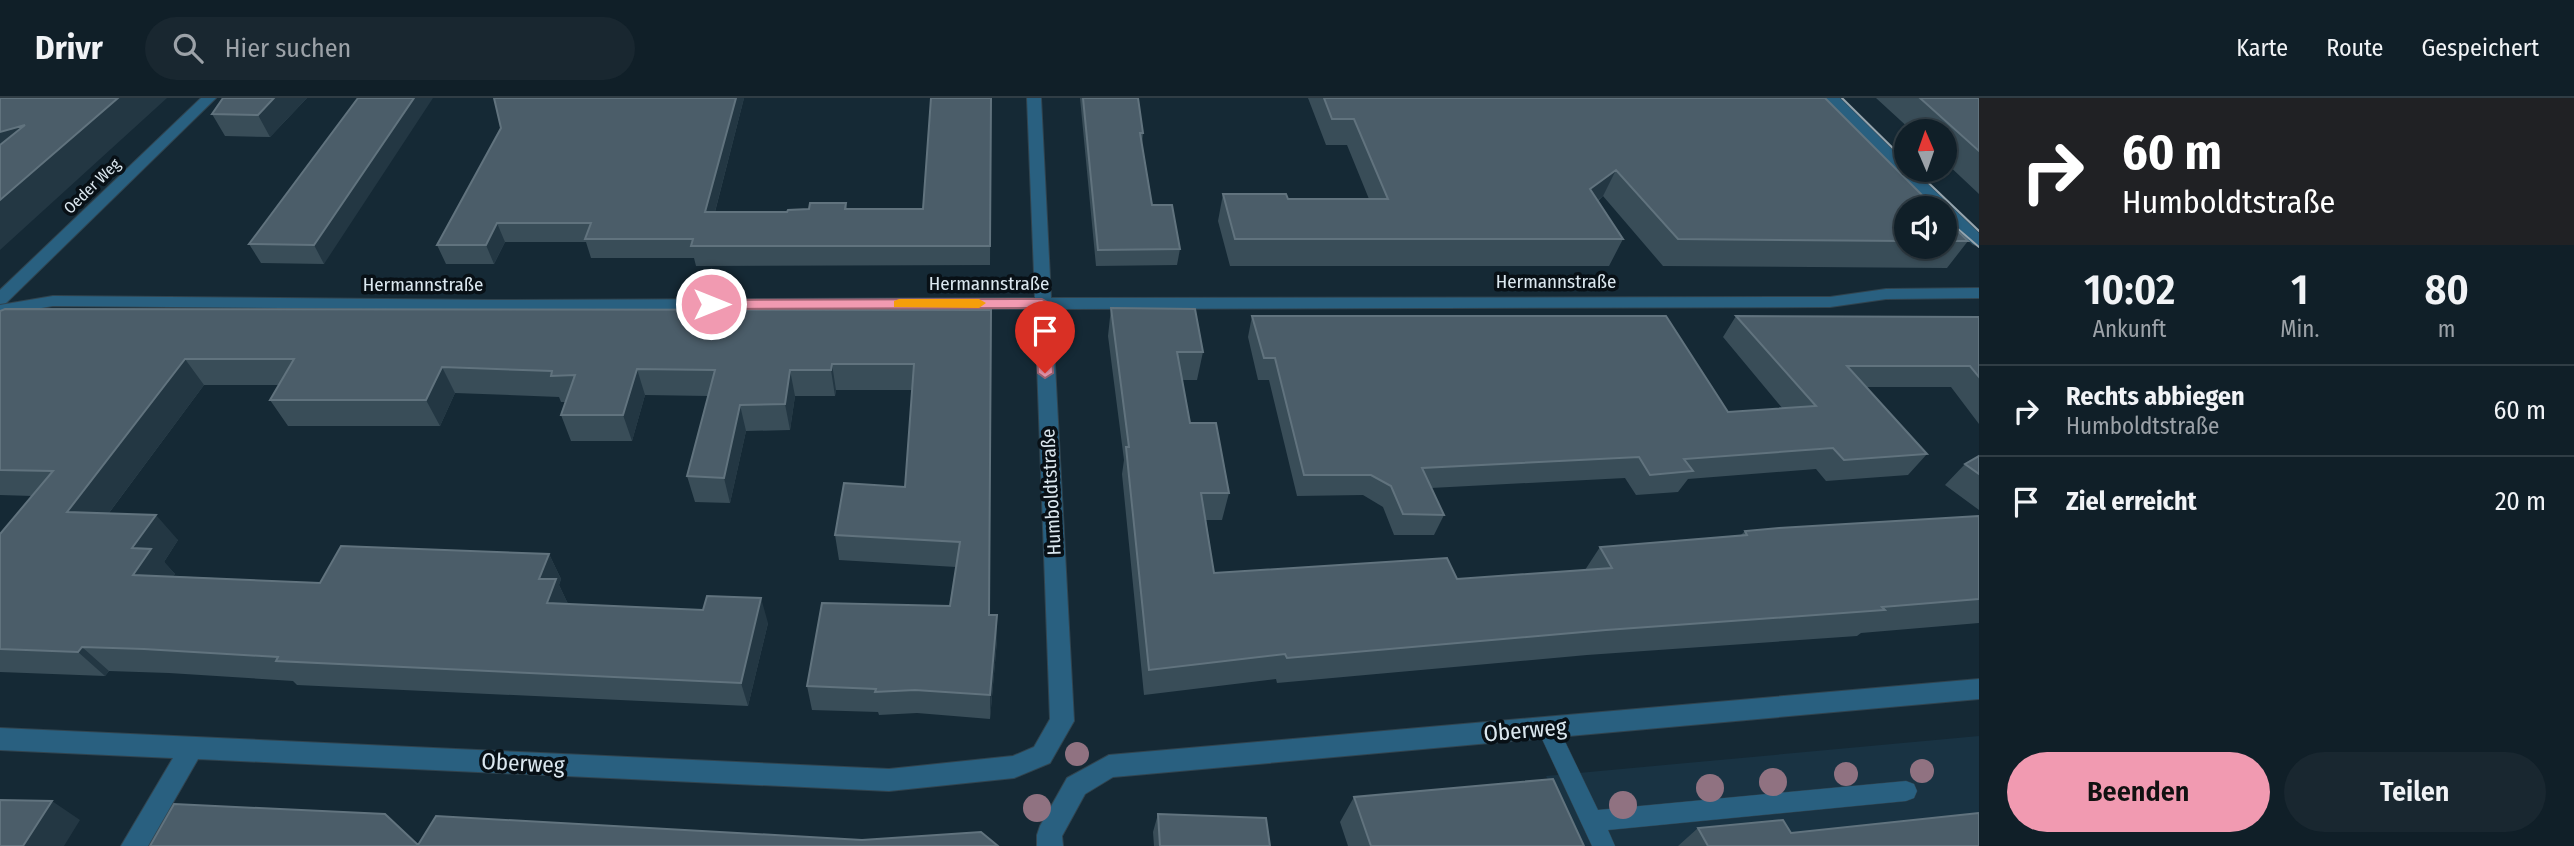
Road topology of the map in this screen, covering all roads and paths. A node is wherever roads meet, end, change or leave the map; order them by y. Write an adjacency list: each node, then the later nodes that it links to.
1 (209, 98): 8 (street, Oeder Weg)
2 (1034, 98): 9 (street, Humboldtstraße)
3 (1832, 98): 4 (street)
4 (1930, 196)
5 (1957, 221): 6 (street)
6 (1979, 241)
7 (1979, 293): 9 (street, Hermannstraße)
8 (0, 299)
9 (1042, 303): 10 (street, Hermannstraße); 15 (street, Humboldtstraße)
10 (0, 310)
11 (1979, 689): 12 (street, Oberweg)
12 (1549, 728): 17 (lane); 19 (street, Oberweg)
13 (0, 739): 14 (street, Oberweg)
14 (192, 748): 15 (street, Oberweg); 18 (street)
15 (1042, 755)
16 (1906, 791): 17 (lane)
17 (1592, 821): 20 (lane)
18 (134, 846)
19 (1050, 846)
20 (1604, 846)

